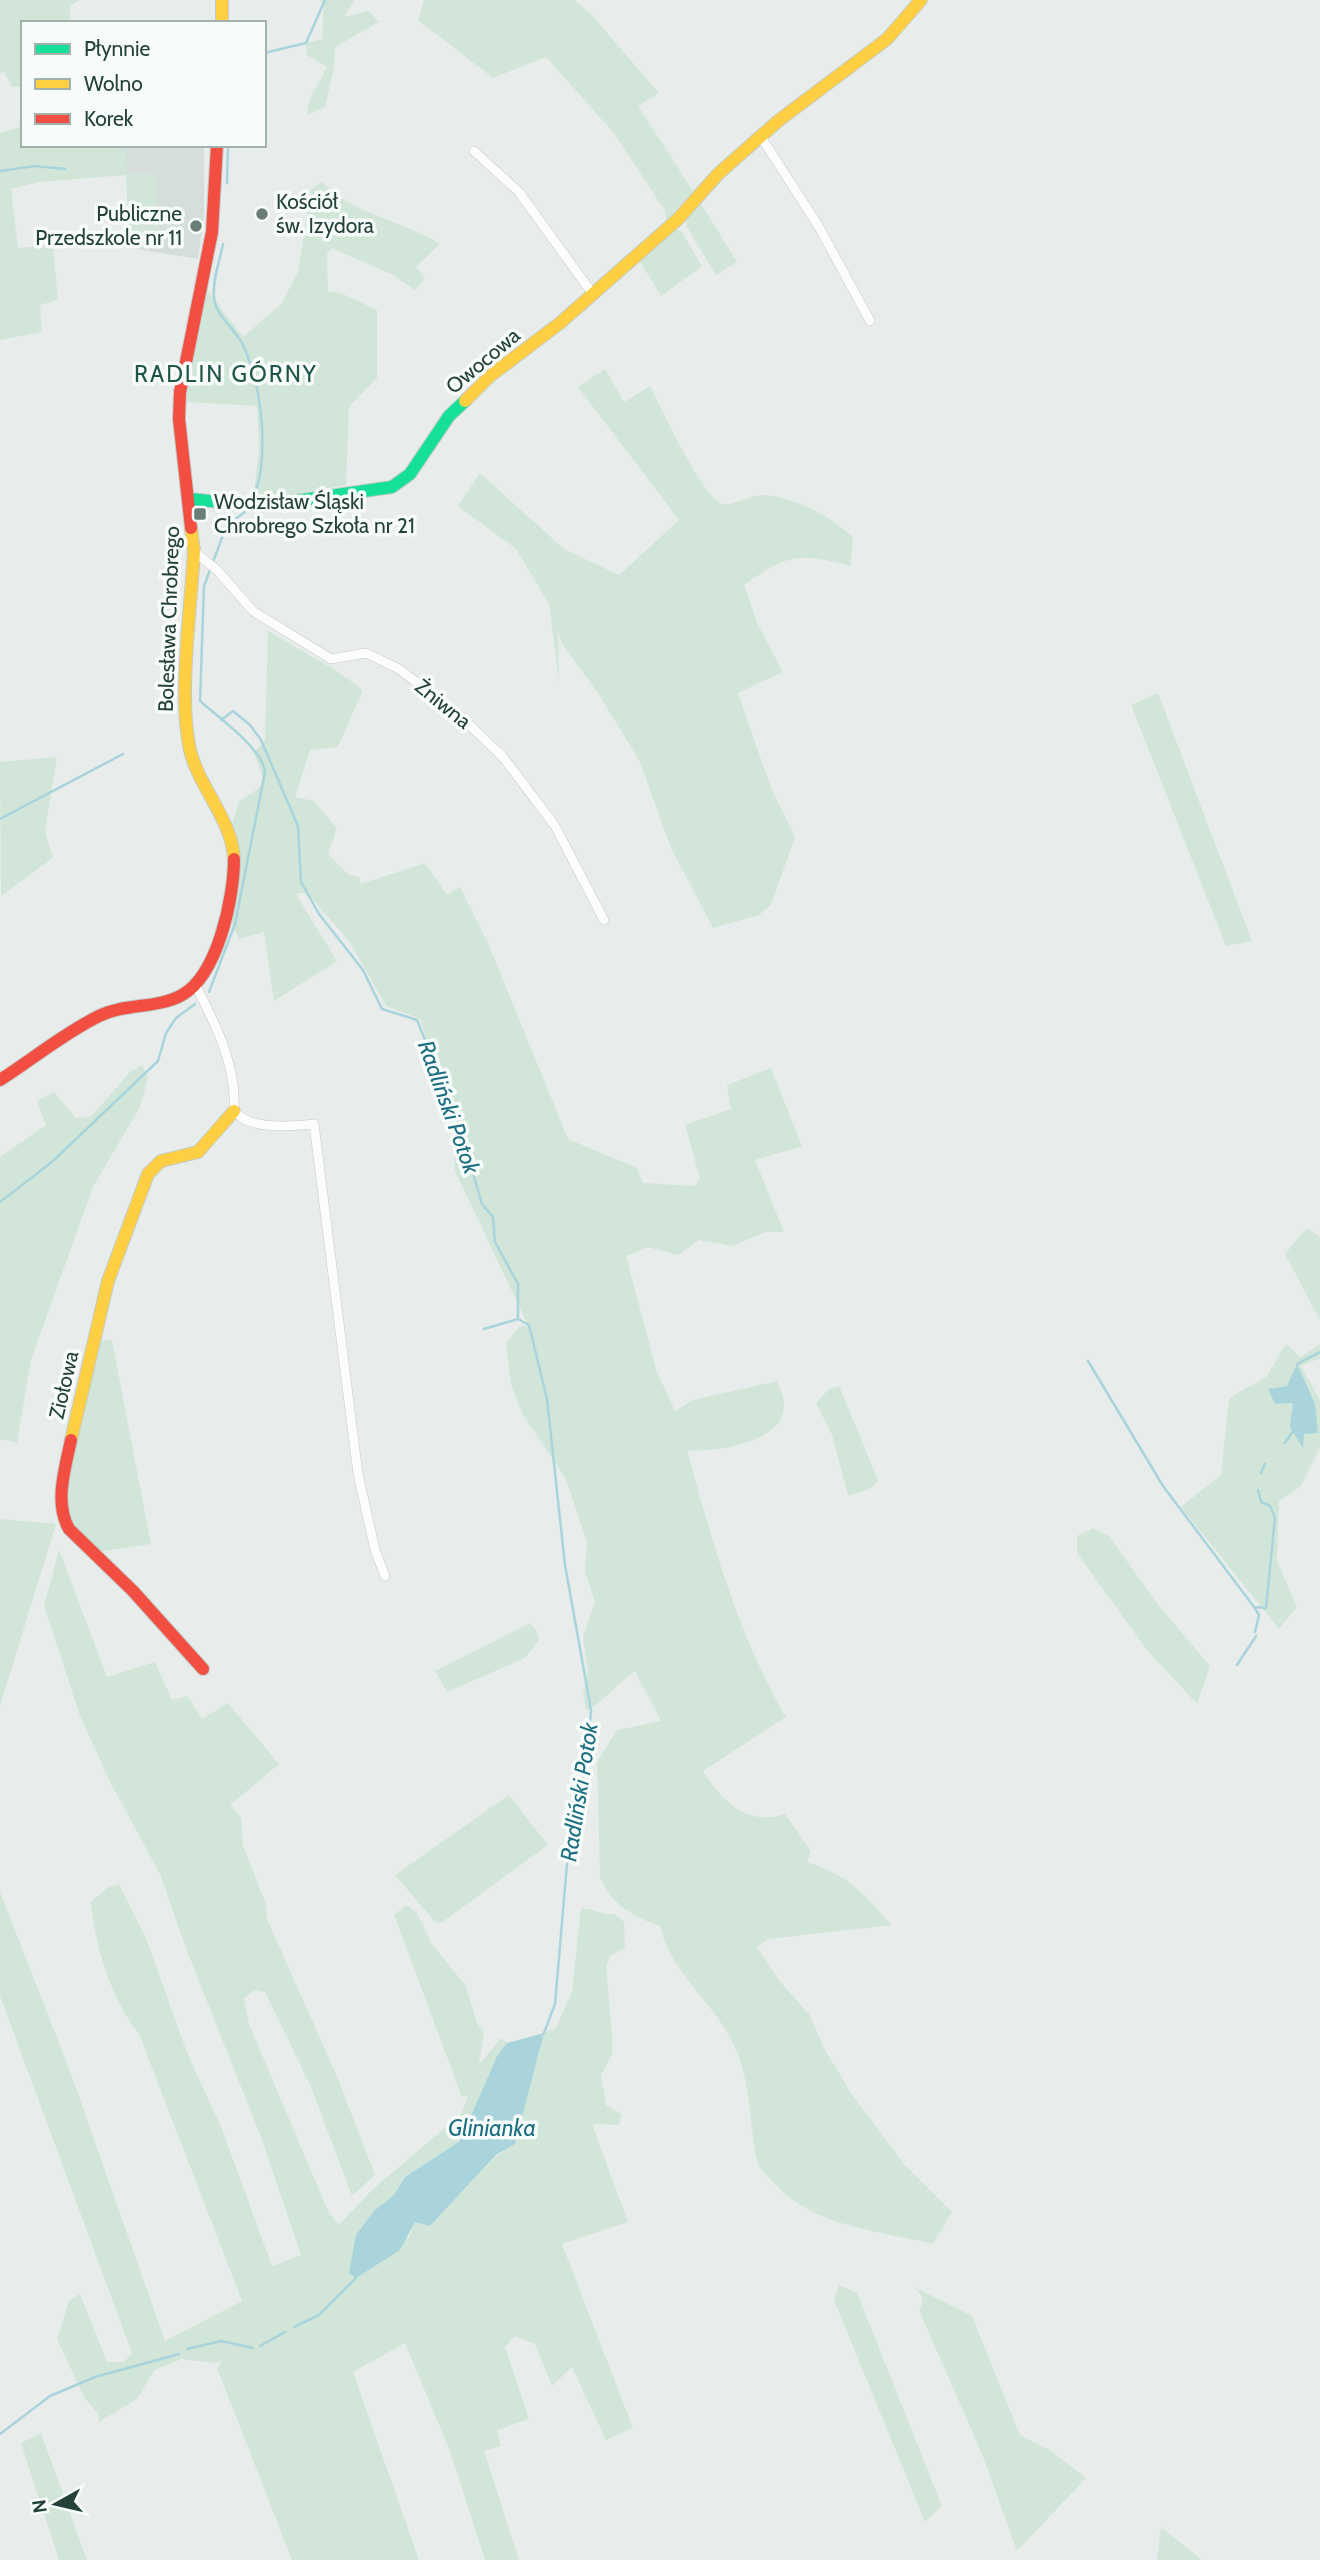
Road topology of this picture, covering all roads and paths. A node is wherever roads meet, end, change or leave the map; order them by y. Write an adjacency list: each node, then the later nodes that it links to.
1 (222, 0): 3 (street)
2 (920, 0): 4 (street, Owocowa)
3 (222, 21)
4 (761, 137): 7 (street, Owocowa); 8 (street)
5 (217, 147): 9 (street, Bolesława Chrobrego)
6 (474, 151): 7 (street)
7 (592, 293): 9 (street, Owocowa)
8 (870, 321)
9 (190, 499): 10 (street, Bolesława Chrobrego)
10 (194, 551): 11 (street, Żniwna); 12 (street, Bolesława Chrobrego)
11 (604, 920)
12 (196, 986): 13 (street); 14 (street)
13 (0, 1080)
14 (234, 1111): 15 (street); 16 (street, Ziołowa)
15 (385, 1576)
16 (203, 1669)

